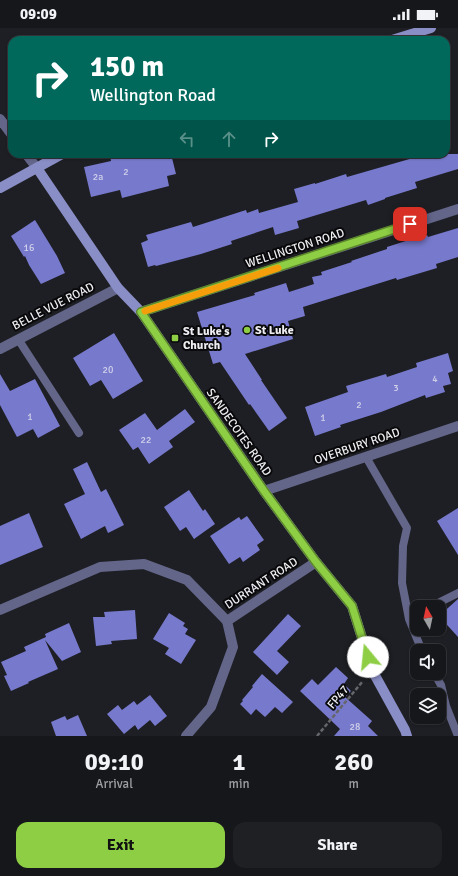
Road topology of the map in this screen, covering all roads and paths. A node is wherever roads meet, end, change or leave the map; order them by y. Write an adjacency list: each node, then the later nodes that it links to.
1 (431, 28): 2 (street)
2 (405, 36)
3 (0, 119): 4 (street)
4 (8, 130)
5 (29, 158): 7 (street, SANDECOTES ROAD)
6 (55, 158): 7 (street)
7 (37, 168): 8 (street); 10 (street, SANDECOTES ROAD)
8 (0, 188)
9 (458, 209): 11 (street, WELLINGTON ROAD)
10 (118, 288): 11 (street, SANDECOTES ROAD); 12 (street, BELLE VUE ROAD)
11 (141, 312): 17 (street, SANDECOTES ROAD)
12 (18, 339): 13 (street, BELLE VUE ROAD); 15 (lane)
13 (0, 349)
14 (458, 426): 16 (street, OVERBURY ROAD)
15 (79, 433)
16 (366, 457): 17 (street, OVERBURY ROAD); 22 (lane)
17 (264, 491): 18 (street, SANDECOTES ROAD)
18 (316, 562): 23 (street, DURRANT ROAD); 25 (street, SANDECOTES ROAD)
19 (458, 593): 20 (lane)
20 (444, 600)
21 (0, 610): 23 (street)
22 (409, 618): 24 (lane)
23 (227, 620): 28 (street, DURRANT ROAD)
24 (419, 644)
25 (372, 670): 29 (path, FP47); 30 (street, SANDECOTES ROAD)
26 (438, 680): 27 (lane)
27 (458, 733)
28 (186, 736)
29 (317, 736)
30 (407, 736)

